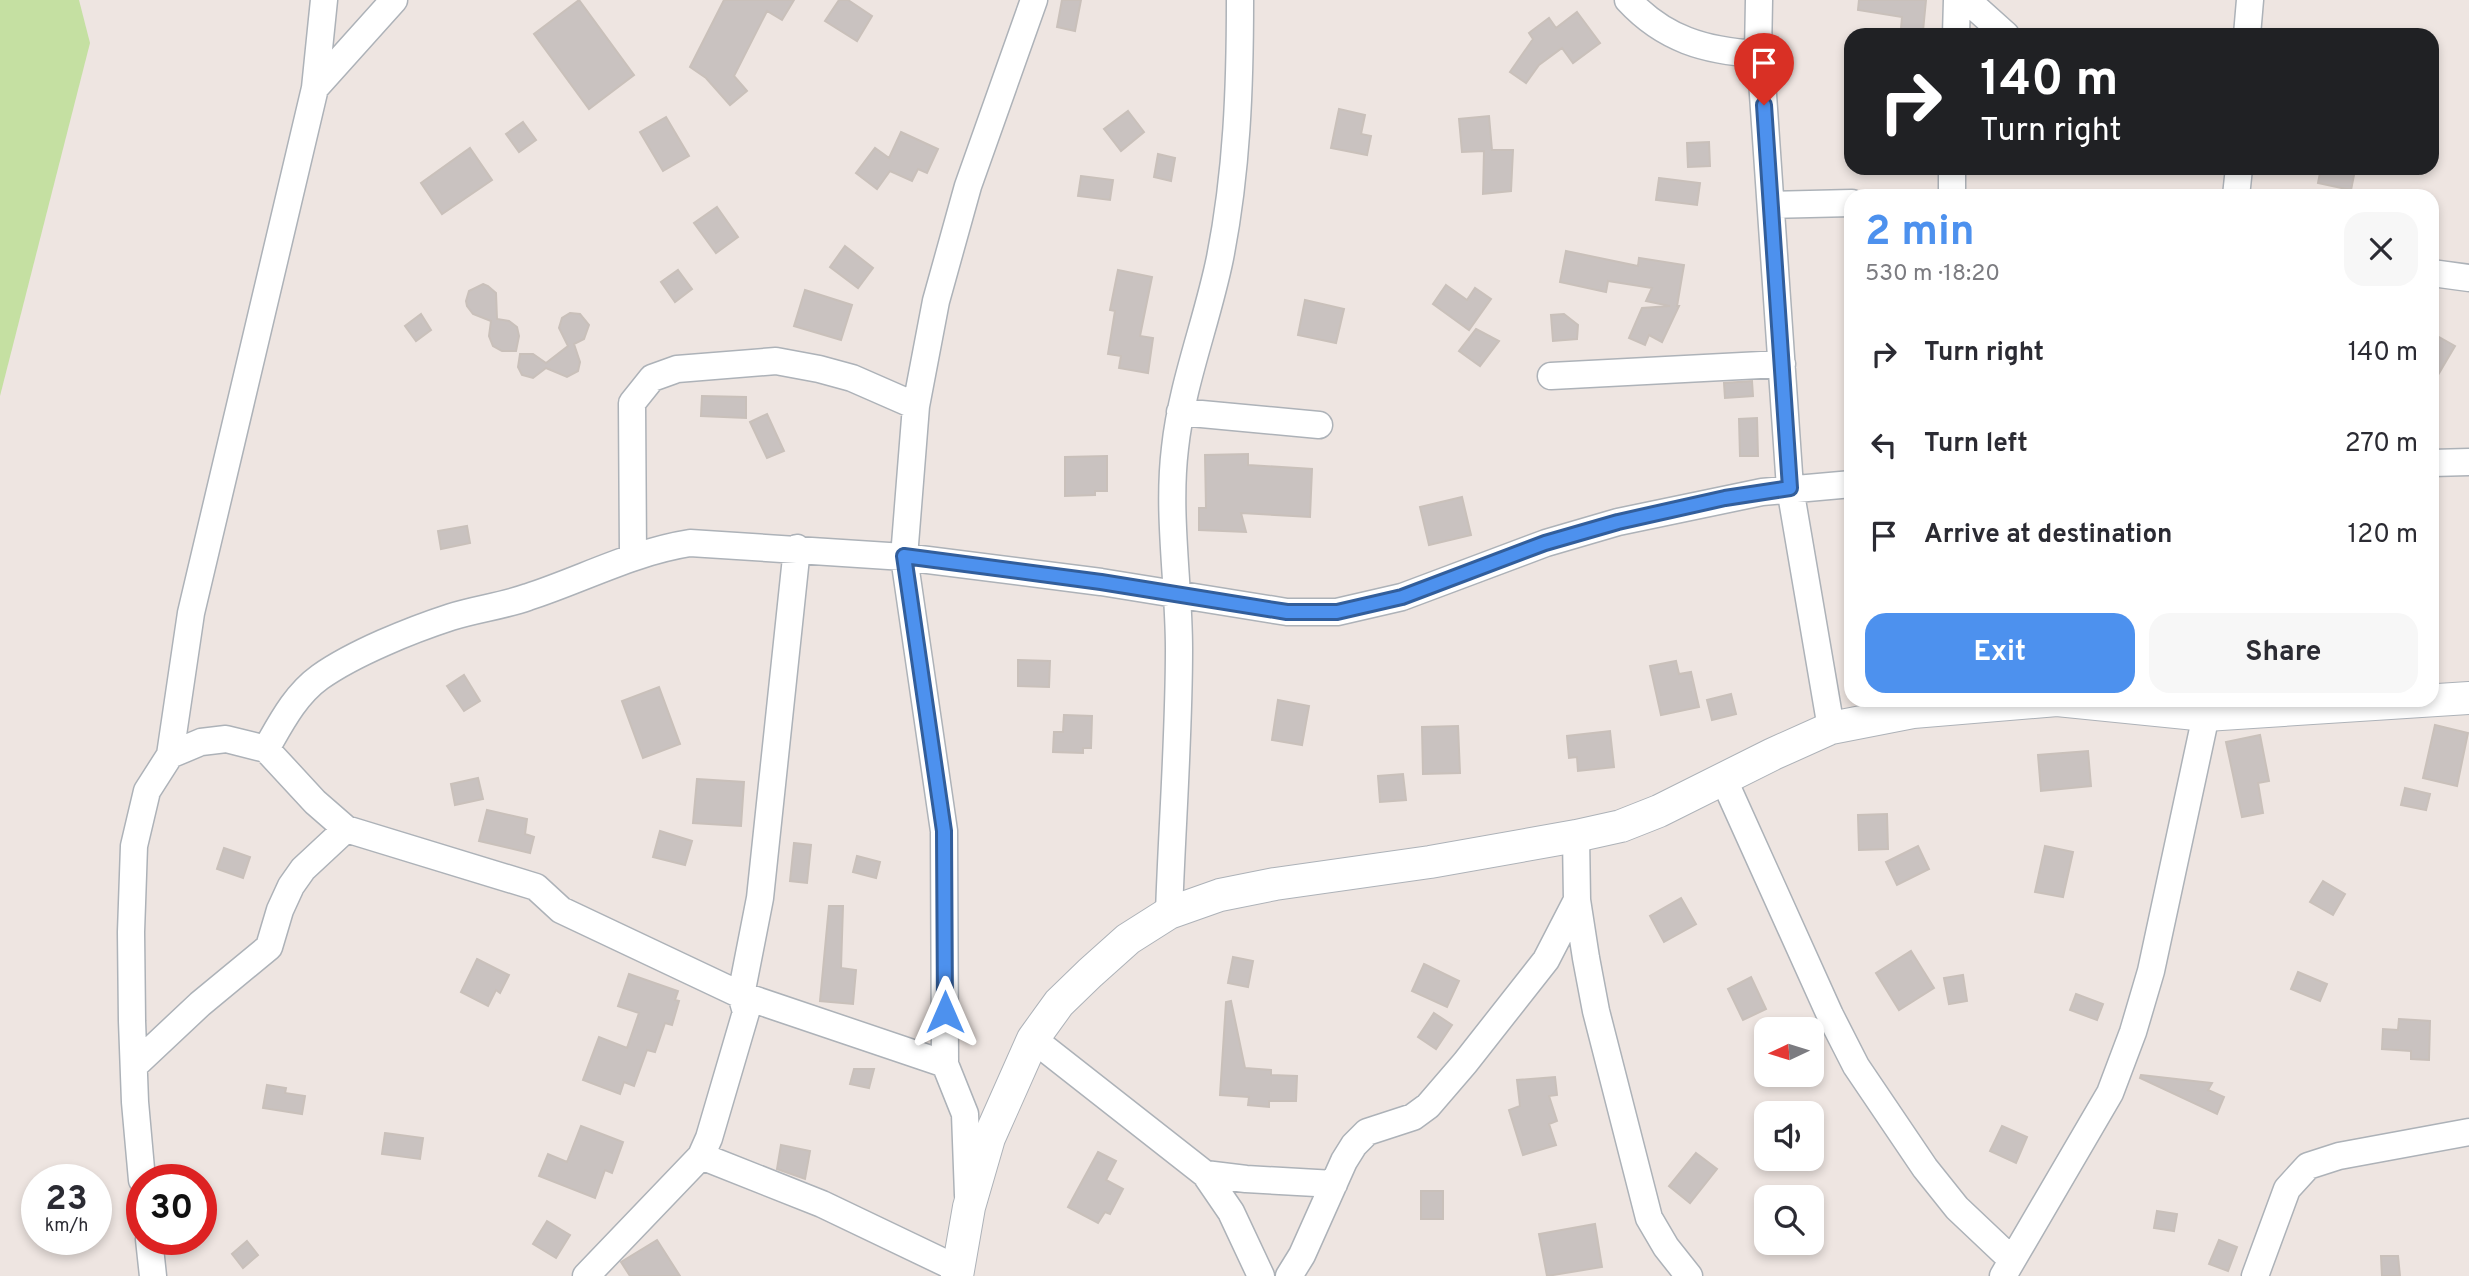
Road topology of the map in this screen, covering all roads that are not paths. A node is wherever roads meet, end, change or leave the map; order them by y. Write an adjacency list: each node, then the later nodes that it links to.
1 (324, 0): 14 (street)
2 (394, 0): 14 (street)
3 (1034, 0): 21 (street)
4 (1240, 0): 22 (street)
5 (1628, 0): 13 (street)
6 (1759, 0): 13 (street)
7 (1957, 0): 10 (street)
8 (1967, 0): 11 (street)
9 (2250, 0): 12 (street)
10 (1955, 28)
11 (1998, 28)
12 (2248, 28)
13 (1758, 54): 16 (street)
14 (315, 88): 40 (street)
15 (1844, 203): 16 (street)
16 (1771, 205): 19 (street)
17 (2439, 274): 18 (street)
18 (2469, 278)
19 (1782, 365): 20 (street); 27 (street)
20 (1551, 376)
21 (916, 406): 29 (street); 30 (street)
22 (1180, 412): 23 (street); 31 (street)
23 (1319, 425)
24 (2469, 462): 25 (street)
25 (2439, 463)
26 (1844, 485): 27 (street)
27 (1790, 488): 31 (street); 38 (street)
28 (797, 548): 29 (street); 30 (street); 46 (street)
29 (633, 556): 39 (street)
30 (904, 556): 31 (street); 48 (street)
31 (1178, 595): 45 (street)
32 (2469, 698): 33 (street)
33 (2439, 699)
34 (1973, 707): 38 (street)
35 (2186, 707): 37 (street)
36 (2231, 707): 37 (street)
37 (2205, 708): 57 (street)
38 (1831, 728): 41 (street)
39 (266, 749): 40 (street); 42 (street)
40 (170, 755): 49 (street)
41 (1724, 780): 43 (street); 57 (street)
42 (346, 829): 46 (street); 49 (street)
43 (1576, 836): 44 (street); 45 (street)
44 (1577, 900): 54 (street); 63 (street)
45 (1170, 913): 47 (street)
46 (741, 995): 48 (street); 51 (street)
47 (1033, 1039): 53 (street); 55 (street)
48 (945, 1064): 55 (street)
49 (134, 1066): 52 (street)
50 (2469, 1132): 64 (street)
51 (701, 1156): 58 (street); 60 (street)
52 (141, 1164)
53 (1205, 1174): 54 (street); 61 (street)
54 (1334, 1184): 62 (street)
55 (969, 1207): 58 (street)
56 (150, 1255): 59 (street)
57 (2008, 1268)
58 (958, 1272)
59 (152, 1276)
60 (586, 1276)
61 (1261, 1276)
62 (1289, 1276)
63 (1689, 1276)
64 (2255, 1276)

